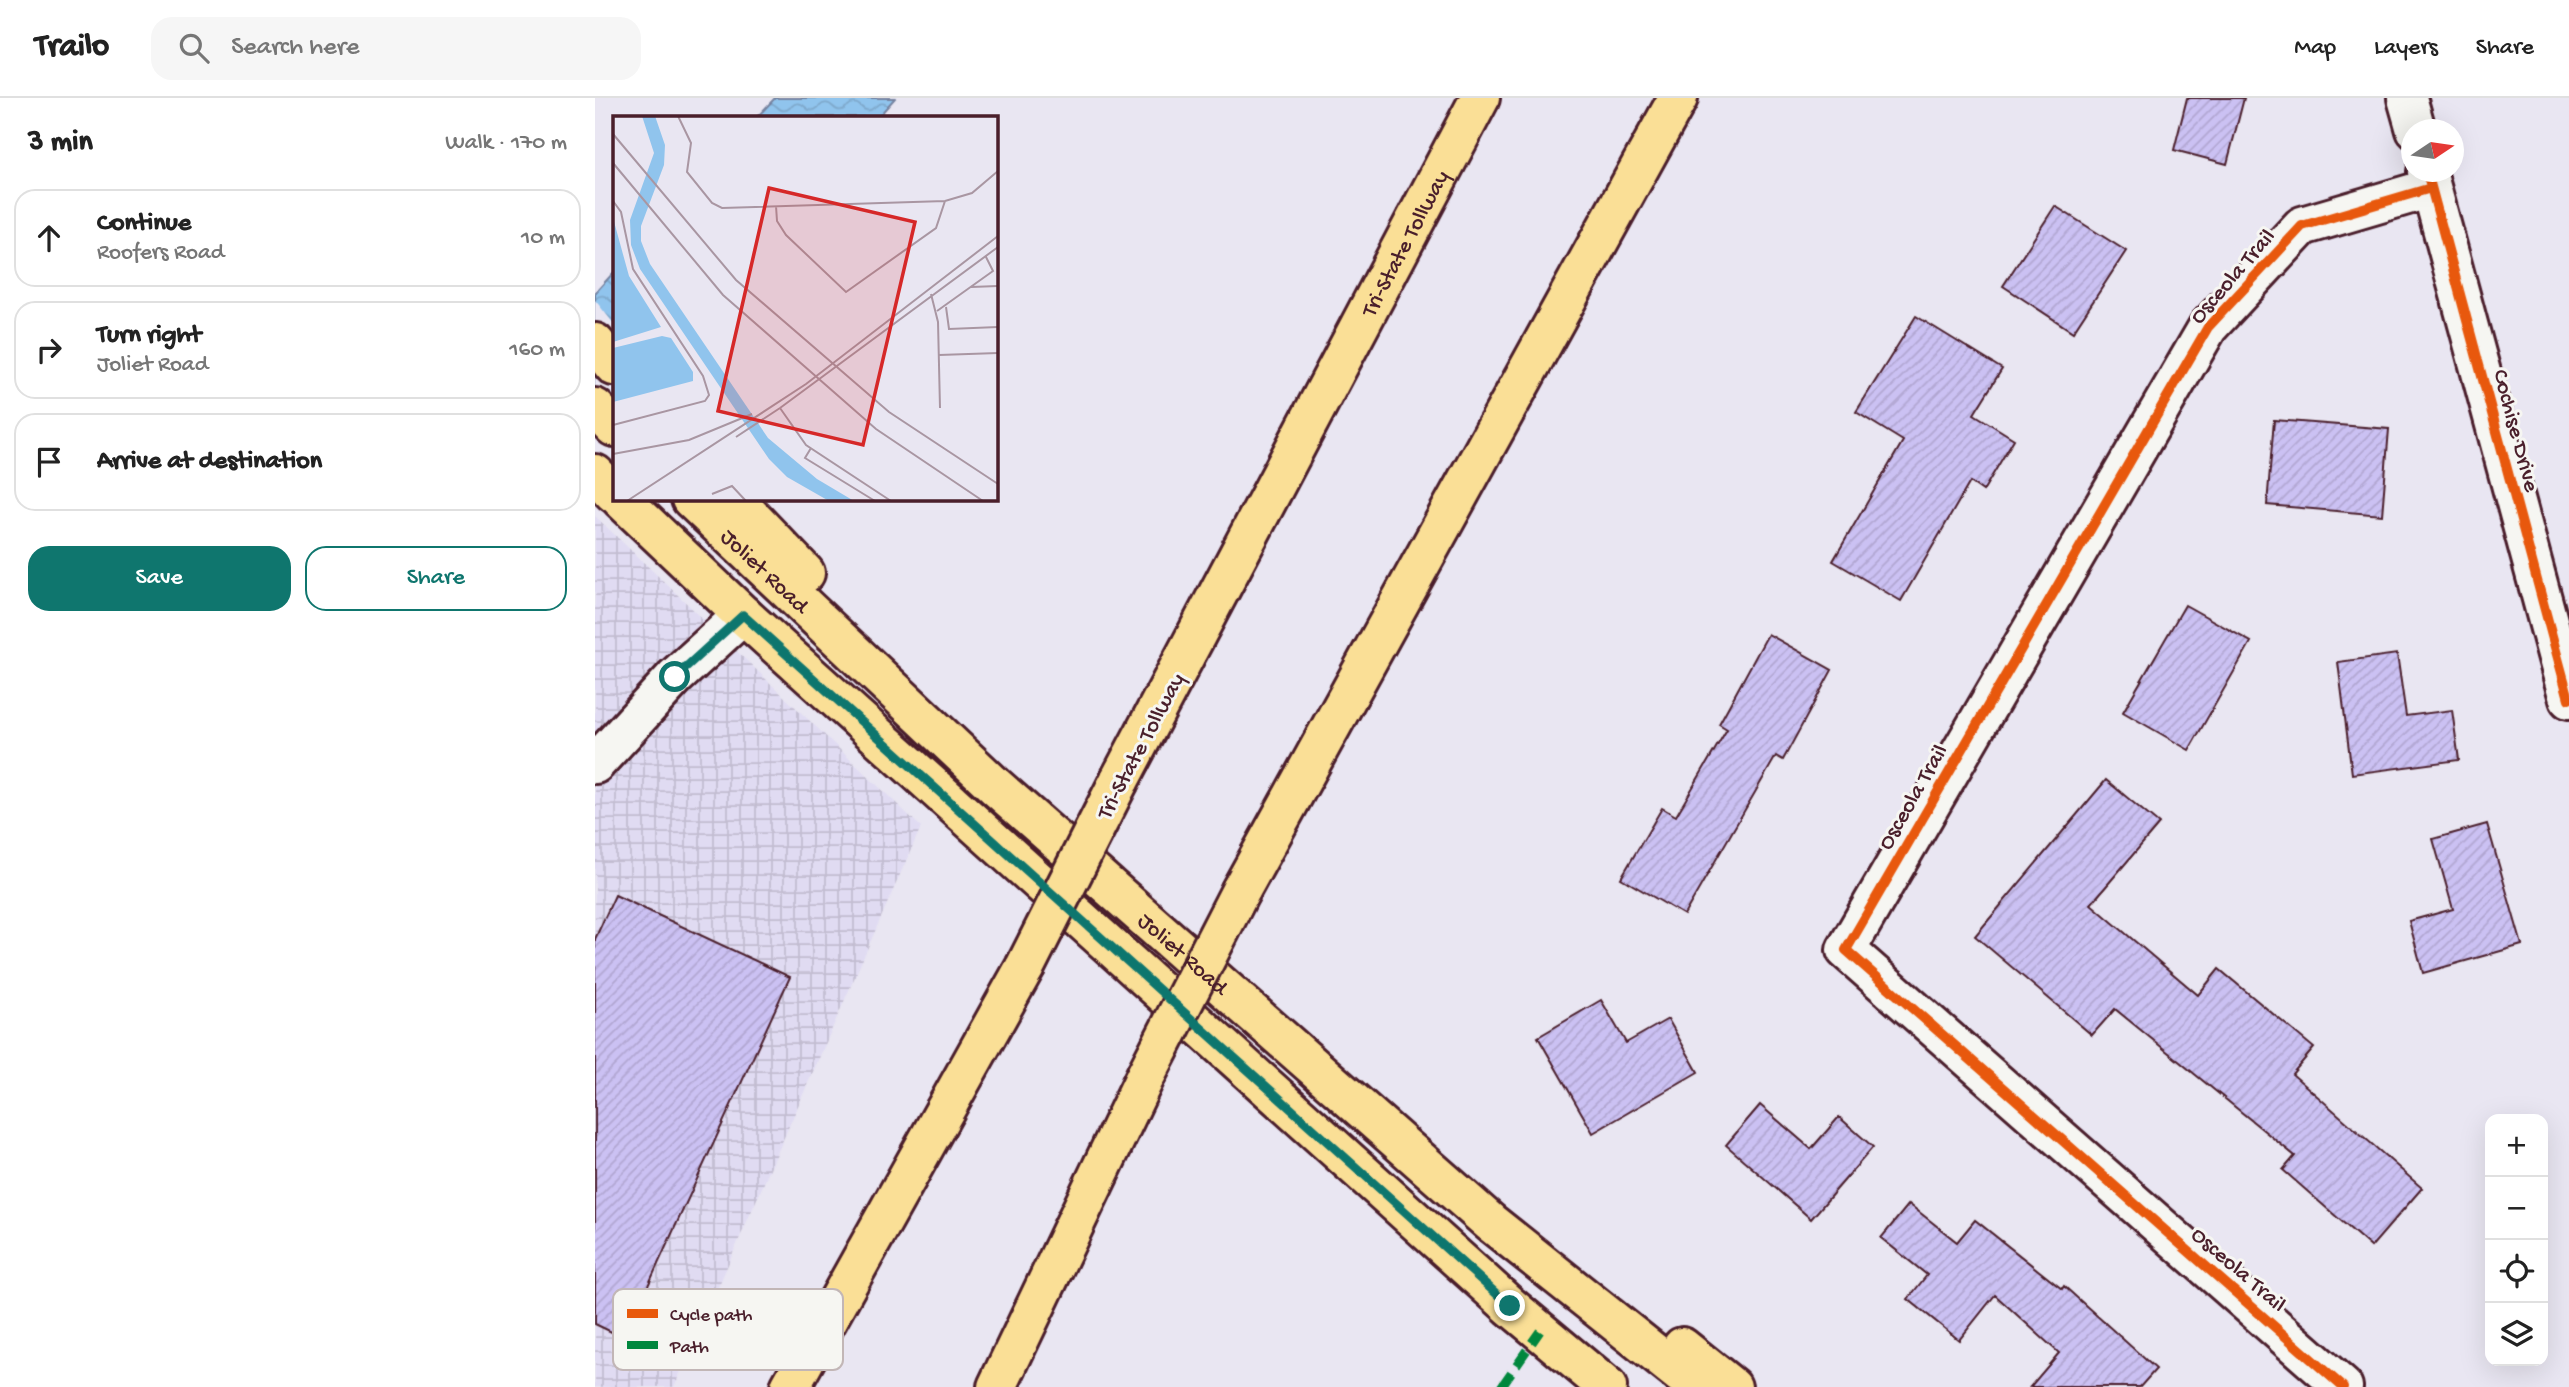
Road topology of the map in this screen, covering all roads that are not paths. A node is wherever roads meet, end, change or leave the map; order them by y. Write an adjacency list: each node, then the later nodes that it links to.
1 (1480, 98): 17 (main road, Tri-State Tollway, bridge)
2 (1678, 98): 20 (main road, bridge)
3 (2407, 98): 4 (street)
4 (2413, 119)
5 (2423, 182): 24 (street, Osceola Trail)
6 (2430, 182): 15 (street, Cochise Drive)
7 (595, 343): 8 (main road)
8 (613, 365)
9 (595, 408): 10 (main road)
10 (613, 425)
11 (622, 500): 14 (main road, Joliet Road)
12 (692, 500): 22 (main road, Joliet Road)
13 (735, 500): 23 (main road)
14 (743, 615): 16 (street); 21 (main road, Joliet Road)
15 (2569, 699)
16 (595, 764)
17 (843, 1292)
18 (800, 1370): 19 (main road, Tri-State Tollway, bridge)
19 (790, 1387)
20 (997, 1387)
21 (1607, 1387)
22 (1697, 1387)
23 (1732, 1387)
24 (2343, 1387)

